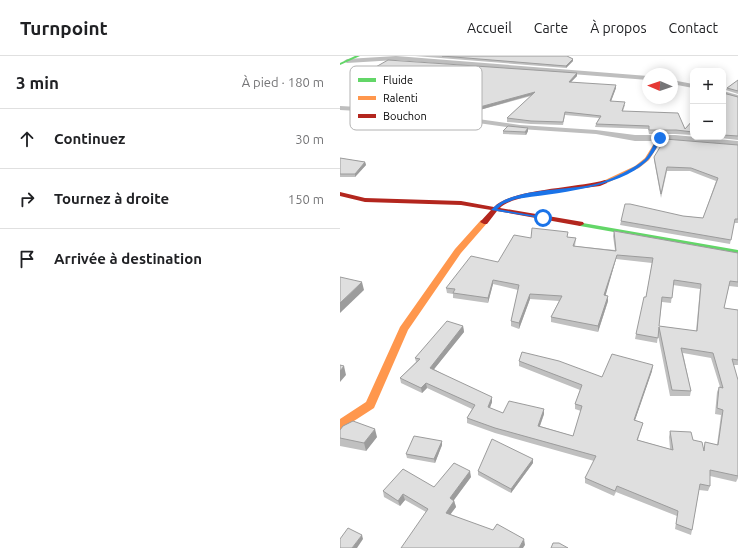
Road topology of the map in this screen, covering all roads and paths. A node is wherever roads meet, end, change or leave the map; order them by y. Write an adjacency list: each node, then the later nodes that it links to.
1 (358, 56): 2 (main road)
2 (343, 63): 3 (street)
3 (642, 78)
4 (678, 83): 5 (street)
5 (690, 85)
6 (726, 94): 7 (street)
7 (738, 97)
8 (340, 108): 9 (street)
9 (350, 109)
10 (482, 122): 11 (street)
11 (660, 138): 12 (street); 14 (main road)
12 (738, 144)
13 (340, 194): 14 (main road)
14 (494, 210): 15 (main road); 16 (main road)
15 (738, 252)
16 (340, 424)

